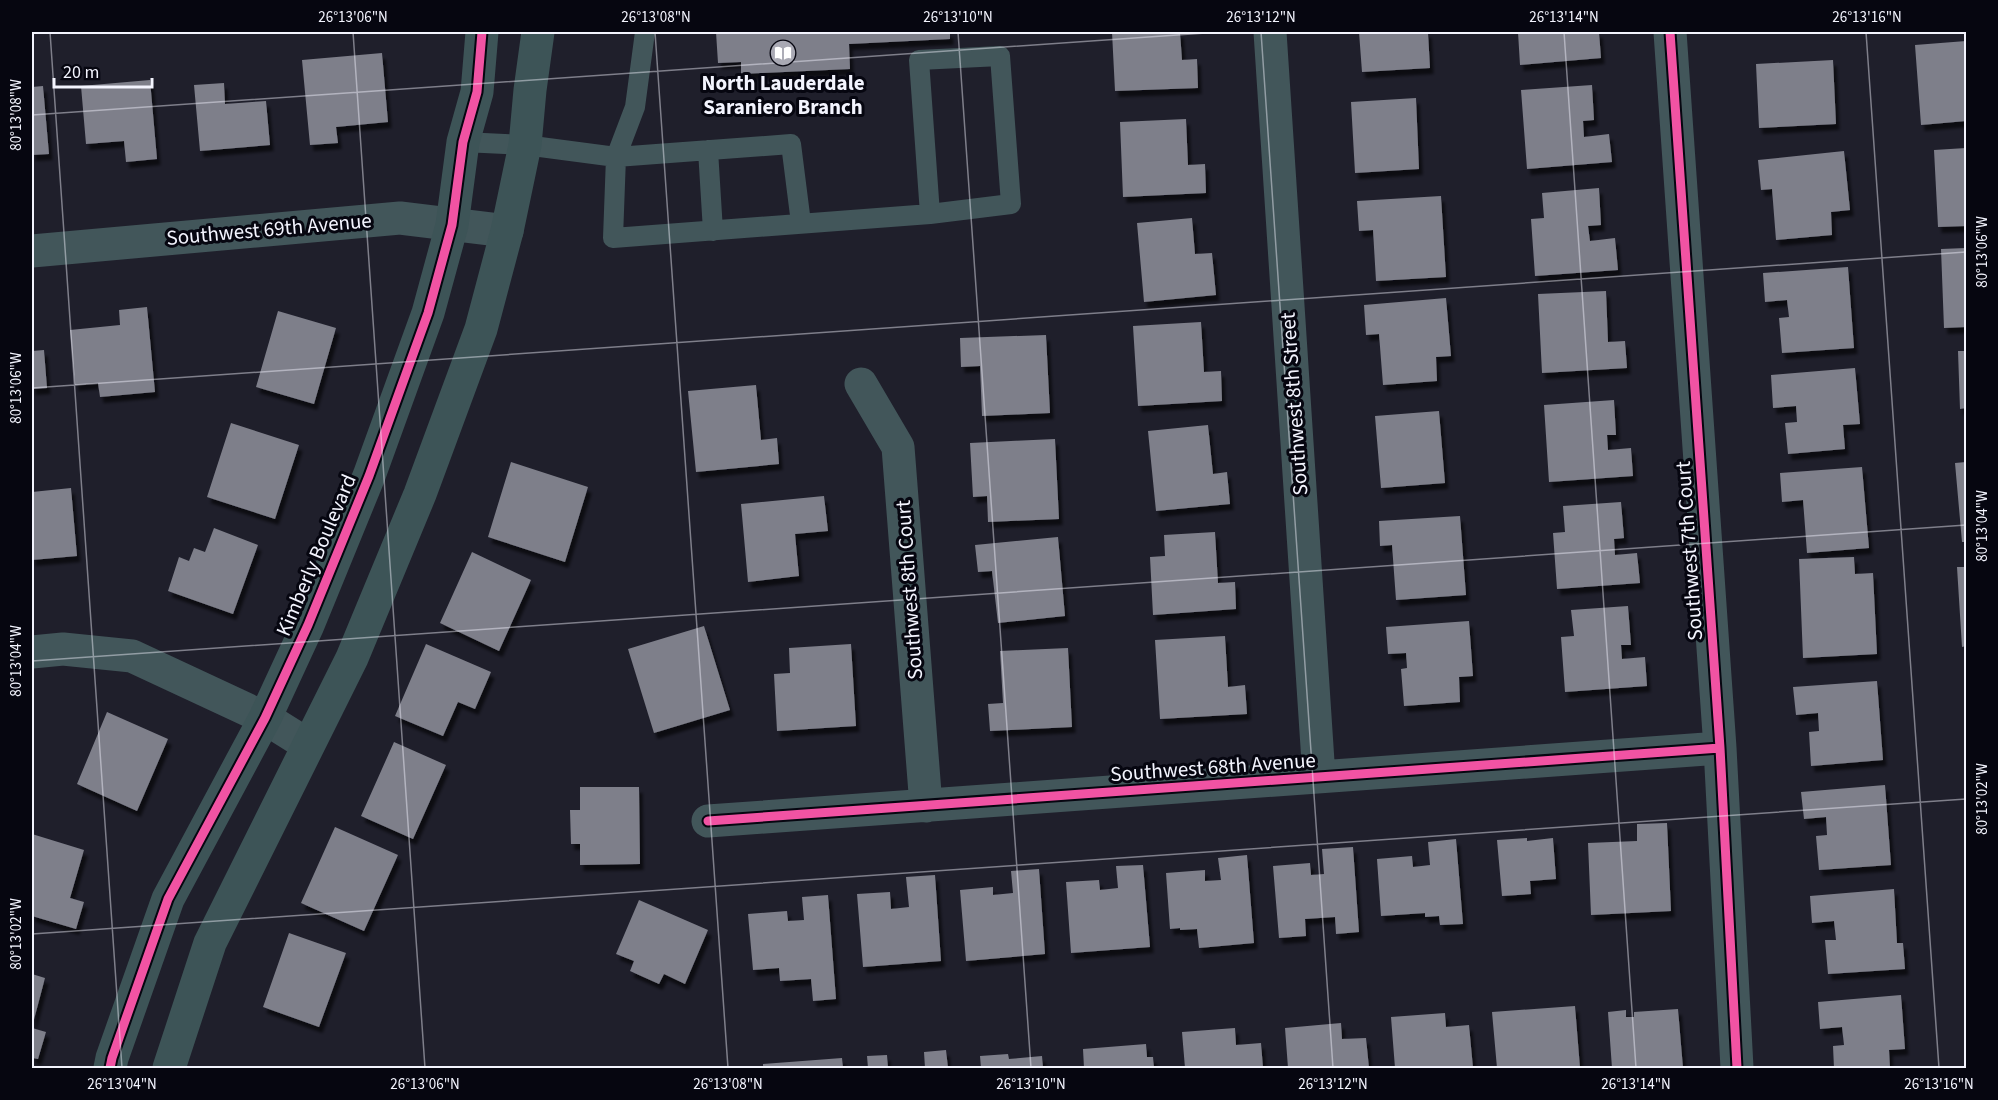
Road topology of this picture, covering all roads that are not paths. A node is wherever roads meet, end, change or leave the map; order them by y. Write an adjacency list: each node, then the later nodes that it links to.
1 (482, 32): 6 (street, Kimberly Boulevard)
2 (538, 32): 7 (street)
3 (645, 32): 9 (lane)
4 (1270, 32): 21 (street, Southwest 8th Street)
5 (1670, 32): 20 (street, Southwest 7th Court)
6 (463, 142): 7 (lane); 12 (street, Kimberly Boulevard)
7 (525, 145): 9 (lane); 13 (street)
8 (708, 150): 9 (lane); 11 (lane); 14 (lane)
9 (616, 157): 14 (lane)
10 (930, 214): 10 (lane); 11 (lane)
11 (801, 223): 14 (lane)
12 (452, 225): 13 (street, Southwest 69th Avenue); 15 (street, Southwest 69th Avenue); 18 (street, Kimberly Boulevard)
13 (507, 231): 19 (street)
14 (713, 231)
15 (32, 251)
16 (861, 384): 22 (street, Southwest 8th Court)
17 (32, 652): 18 (street)
18 (265, 718): 19 (street); 24 (street, Kimberly Boulevard)
19 (308, 745): 25 (street)
20 (1720, 748): 21 (street, Southwest 68th Avenue); 26 (street, Southwest 7th Court)
21 (1318, 777): 22 (street, Southwest 68th Avenue)
22 (926, 806): 23 (street, Southwest 68th Avenue)
23 (708, 821)
24 (110, 1068)
25 (169, 1068)
26 (1737, 1068)

